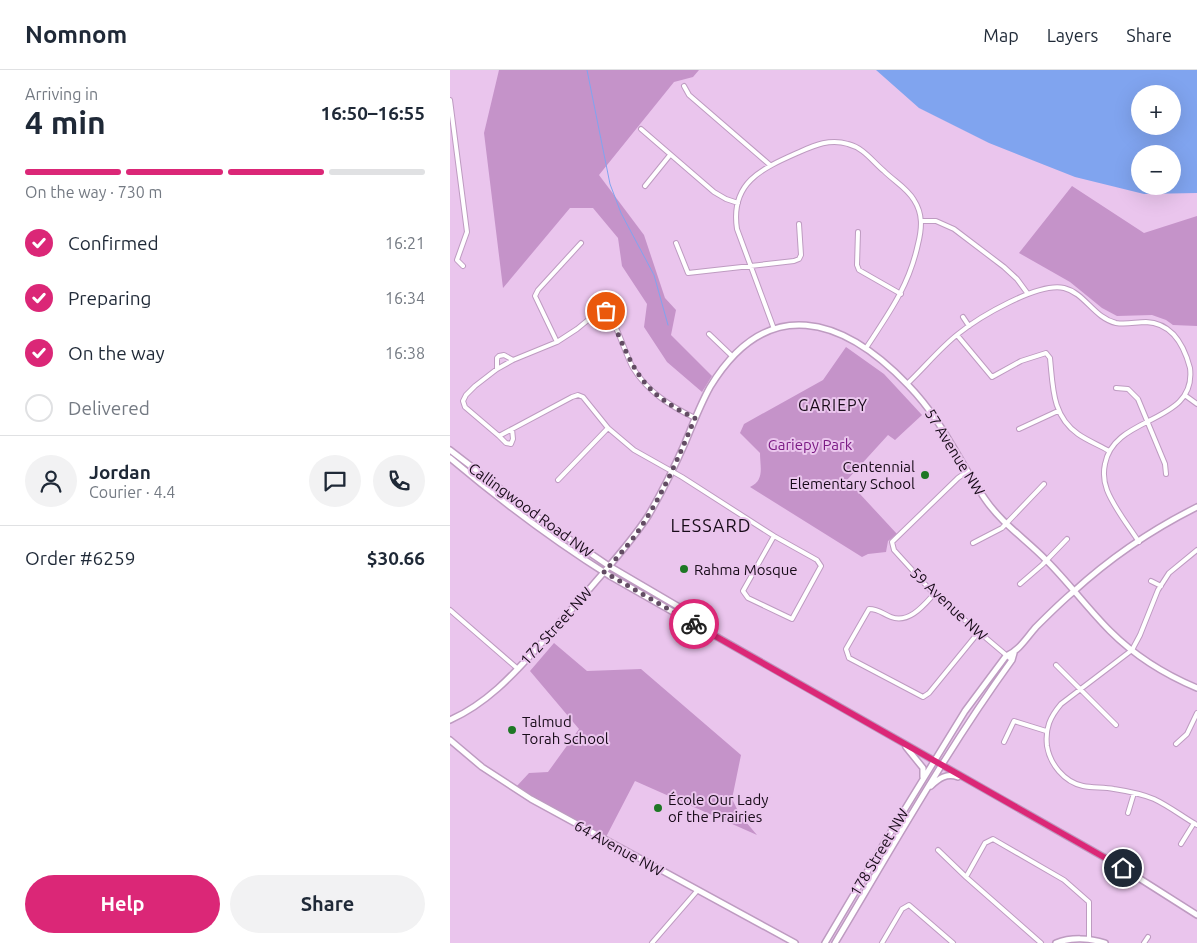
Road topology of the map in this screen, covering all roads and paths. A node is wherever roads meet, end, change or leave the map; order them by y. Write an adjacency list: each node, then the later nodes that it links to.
1 (684, 86): 7 (street)
2 (450, 100): 5 (street)
3 (641, 129): 6 (street)
4 (450, 150): 5 (street)
5 (456, 150): 15 (street)
6 (670, 155): 8 (street); 9 (street)
7 (770, 166): 9 (street); 10 (street)
8 (645, 186)
9 (738, 203): 16 (street)
10 (921, 221): 17 (street); 18 (street)
11 (799, 224): 16 (street)
12 (858, 232): 17 (street)
13 (581, 243): 25 (street)
14 (676, 244): 16 (street)
15 (463, 266)
16 (751, 267): 21 (street)
17 (901, 294): 26 (street)
18 (1028, 294): 20 (street); 32 (street)
19 (963, 317): 20 (street)
20 (969, 326): 24 (street)
21 (774, 329): 22 (main road, 172 Street NW); 27 (main road, 172 Street NW)
22 (831, 330): 26 (main road, 57 Avenue NW)
23 (709, 334): 27 (street)
24 (957, 334): 30 (street); 34 (street)
25 (556, 342): 28 (street); 35 (street)
26 (866, 348): 30 (main road, 57 Avenue NW)
27 (732, 356): 35 (main road, 172 Street NW)
28 (514, 360): 29 (street); 29 (street)
29 (497, 369): 40 (street)
30 (907, 384): 44 (main road, 57 Avenue NW)
31 (1116, 388): 36 (street)
32 (1186, 396): 33 (street); 36 (street)
33 (1197, 404)
34 (1058, 411): 39 (street); 42 (street)
35 (695, 418): 45 (main road, 172 Street NW)
36 (1148, 422): 42 (street); 46 (street)
37 (608, 428): 38 (street); 45 (street); 47 (street)
38 (512, 429): 40 (street); 40 (street)
39 (1019, 429)
40 (499, 436)
41 (450, 450): 57 (main road, Callingwood Road NW)
42 (1109, 451): 53 (street)
43 (450, 458): 58 (main road, Callingwood Road NW)
44 (968, 471): 50 (main road, 57 Avenue NW); 63 (street, 59 Avenue NW)
45 (672, 472): 51 (street); 57 (main road, 172 Street NW)
46 (1166, 474)
47 (558, 480)
48 (1044, 484): 50 (street)
49 (1197, 507): 53 (main road)
50 (1006, 523): 54 (street); 56 (main road, 57 Avenue NW)
51 (774, 536): 51 (street)
52 (1066, 539): 56 (street)
53 (1139, 542): 62 (main road)
54 (973, 543)
55 (1197, 550): 61 (street)
56 (1047, 561): 60 (street); 62 (main road, 57 Avenue NW)
57 (609, 566): 58 (main road, 172 Street NW); 65 (main road, Callingwood Road NW)
58 (604, 572): 65 (main road, Callingwood Road NW); 72 (main road, 172 Street NW)
59 (1151, 581): 61 (street)
60 (1020, 584)
61 (1161, 586): 67 (street)
62 (1074, 591): 67 (main road, 57 Avenue NW); 68 (main road)
63 (934, 594): 66 (street, 59 Avenue NW); 66 (street)
64 (450, 610): 72 (street)
65 (712, 633): 81 (main road, Callingwood Road NW)
66 (978, 633): 69 (street, 59 Avenue NW)
67 (1132, 650): 73 (main road, 57 Avenue NW); 74 (street)
68 (1014, 653): 69 (main road); 70 (main road, 178 Street NW)
69 (1006, 656): 70 (street, 59 Avenue NW); 83 (main road, 178 Street NW)
70 (1012, 660): 84 (main road, 178 Street NW)
71 (1056, 665): 74 (street)
72 (518, 669): 76 (main road, 172 Street NW)
73 (1197, 688)
74 (1080, 691): 77 (street); 78 (street)
75 (1197, 713): 82 (street)
76 (450, 720)
77 (1116, 726)
78 (1046, 731): 80 (street); 88 (street)
79 (450, 740): 94 (main road, 64 Avenue NW)
80 (1004, 742)
81 (903, 743): 83 (main road, Callingwood Road NW); 86 (main road)
82 (1176, 744)
83 (935, 761): 84 (main road, Callingwood Road NW); 86 (main road, 178 Street NW)
84 (942, 765): 85 (main road, Callingwood Road NW); 87 (main road, 178 Street NW)
85 (968, 780): 87 (main road); 97 (main road, Callingwood Road NW)
86 (920, 785): 102 (main road, 178 Street NW)
87 (925, 791): 103 (main road, 178 Street NW)
88 (1134, 793): 89 (street); 90 (street)
89 (1128, 813)
90 (1196, 824): 91 (street)
91 (1181, 844)
92 (938, 850): 93 (street)
93 (966, 877): 96 (street); 106 (street)
94 (697, 890): 100 (street); 101 (main road, 64 Avenue NW)
95 (1096, 899): 96 (street)
96 (1089, 902): 99 (street)
97 (1197, 915)
98 (1148, 936): 109 (street)
99 (1089, 939): 107 (main road); 108 (main road)
100 (652, 943)
101 (795, 943)
102 (825, 943)
103 (835, 943)
104 (882, 943): 105 (street)
105 (953, 943)
106 (1041, 943)
107 (1056, 943)
108 (1105, 943)
109 (1144, 943)

